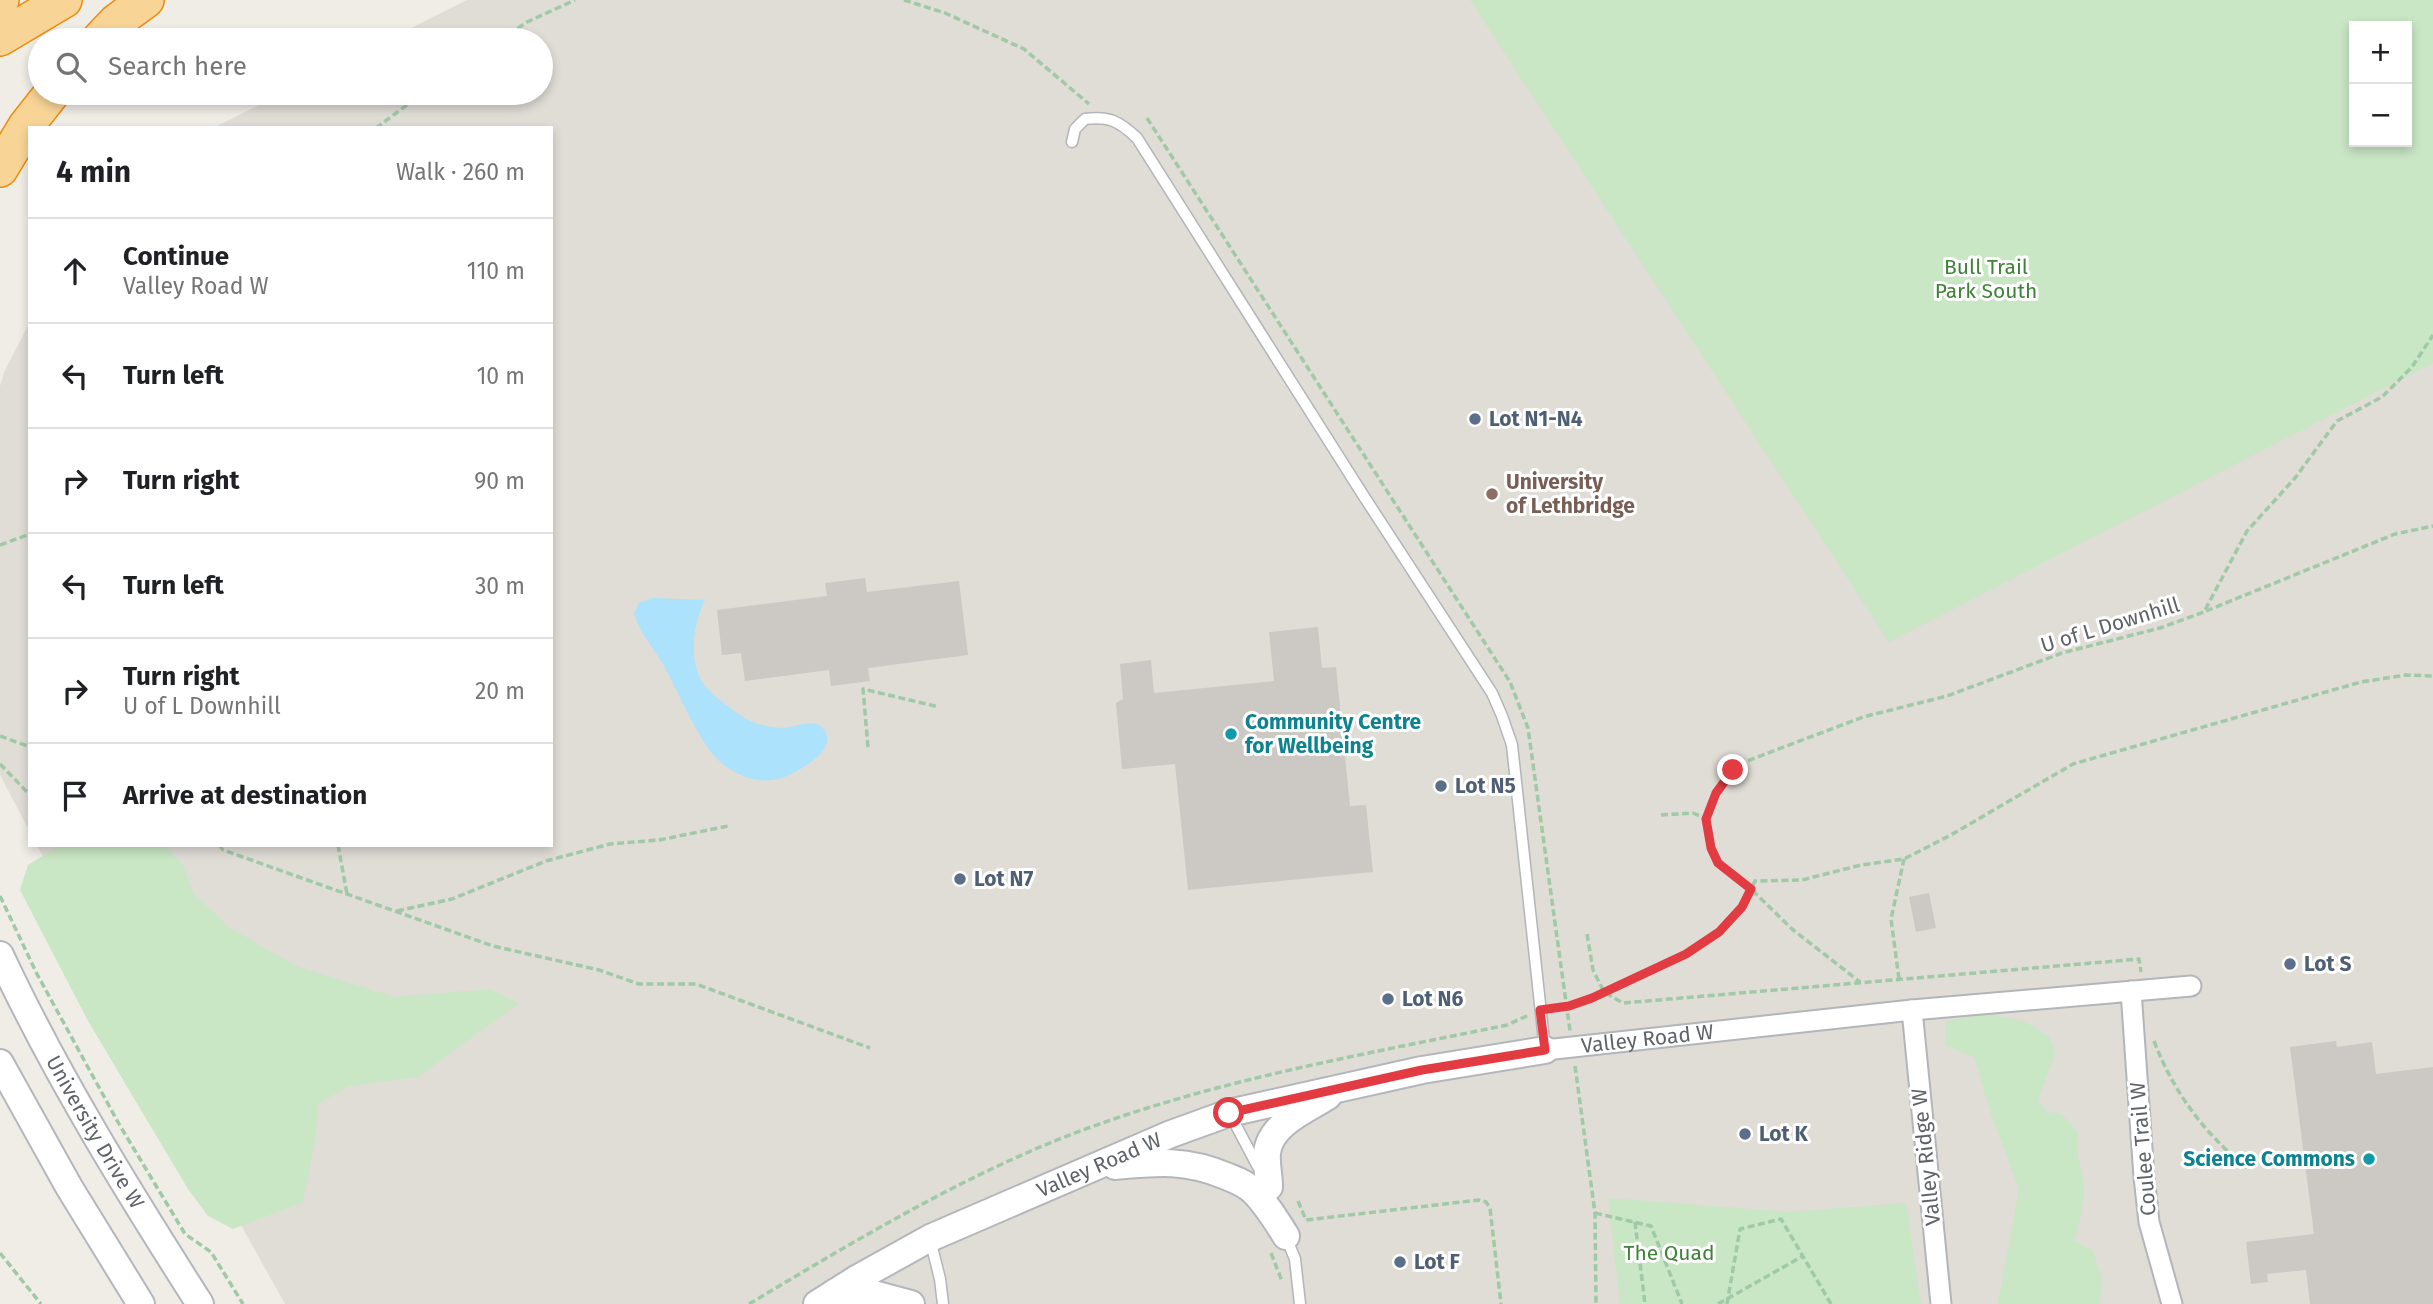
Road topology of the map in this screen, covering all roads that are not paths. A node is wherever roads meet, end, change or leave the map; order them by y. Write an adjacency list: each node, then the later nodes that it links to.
1 (64, 0): 4 (highway)
2 (146, 0): 3 (highway)
3 (110, 28)
4 (0, 38)
5 (43, 105): 7 (highway)
6 (1072, 142): 12 (lane)
7 (0, 169)
8 (0, 955): 22 (street, University Drive W)
9 (2191, 986): 10 (street, Valley Road W)
10 (2137, 991): 11 (street, Valley Road W); 27 (street, Coulee Trail W)
11 (1912, 1010): 12 (street, Valley Road W); 26 (street, Valley Ridge W)
12 (1545, 1050): 14 (street, Valley Road W)
13 (0, 1063): 21 (street)
14 (1346, 1086): 15 (street, Valley Road W); 17 (street)
15 (1229, 1113): 16 (street, Valley Road W); 17 (lane)
16 (1089, 1169): 18 (street); 19 (street, Valley Road W)
17 (1269, 1187): 18 (lane)
18 (1286, 1236): 25 (lane)
19 (930, 1238): 20 (street, Valley Road W); 24 (lane)
20 (825, 1299): 23 (street)
21 (141, 1304)
22 (200, 1304)
23 (911, 1304)
24 (943, 1304)
25 (1300, 1304)
26 (1941, 1304)
27 (2172, 1304)

